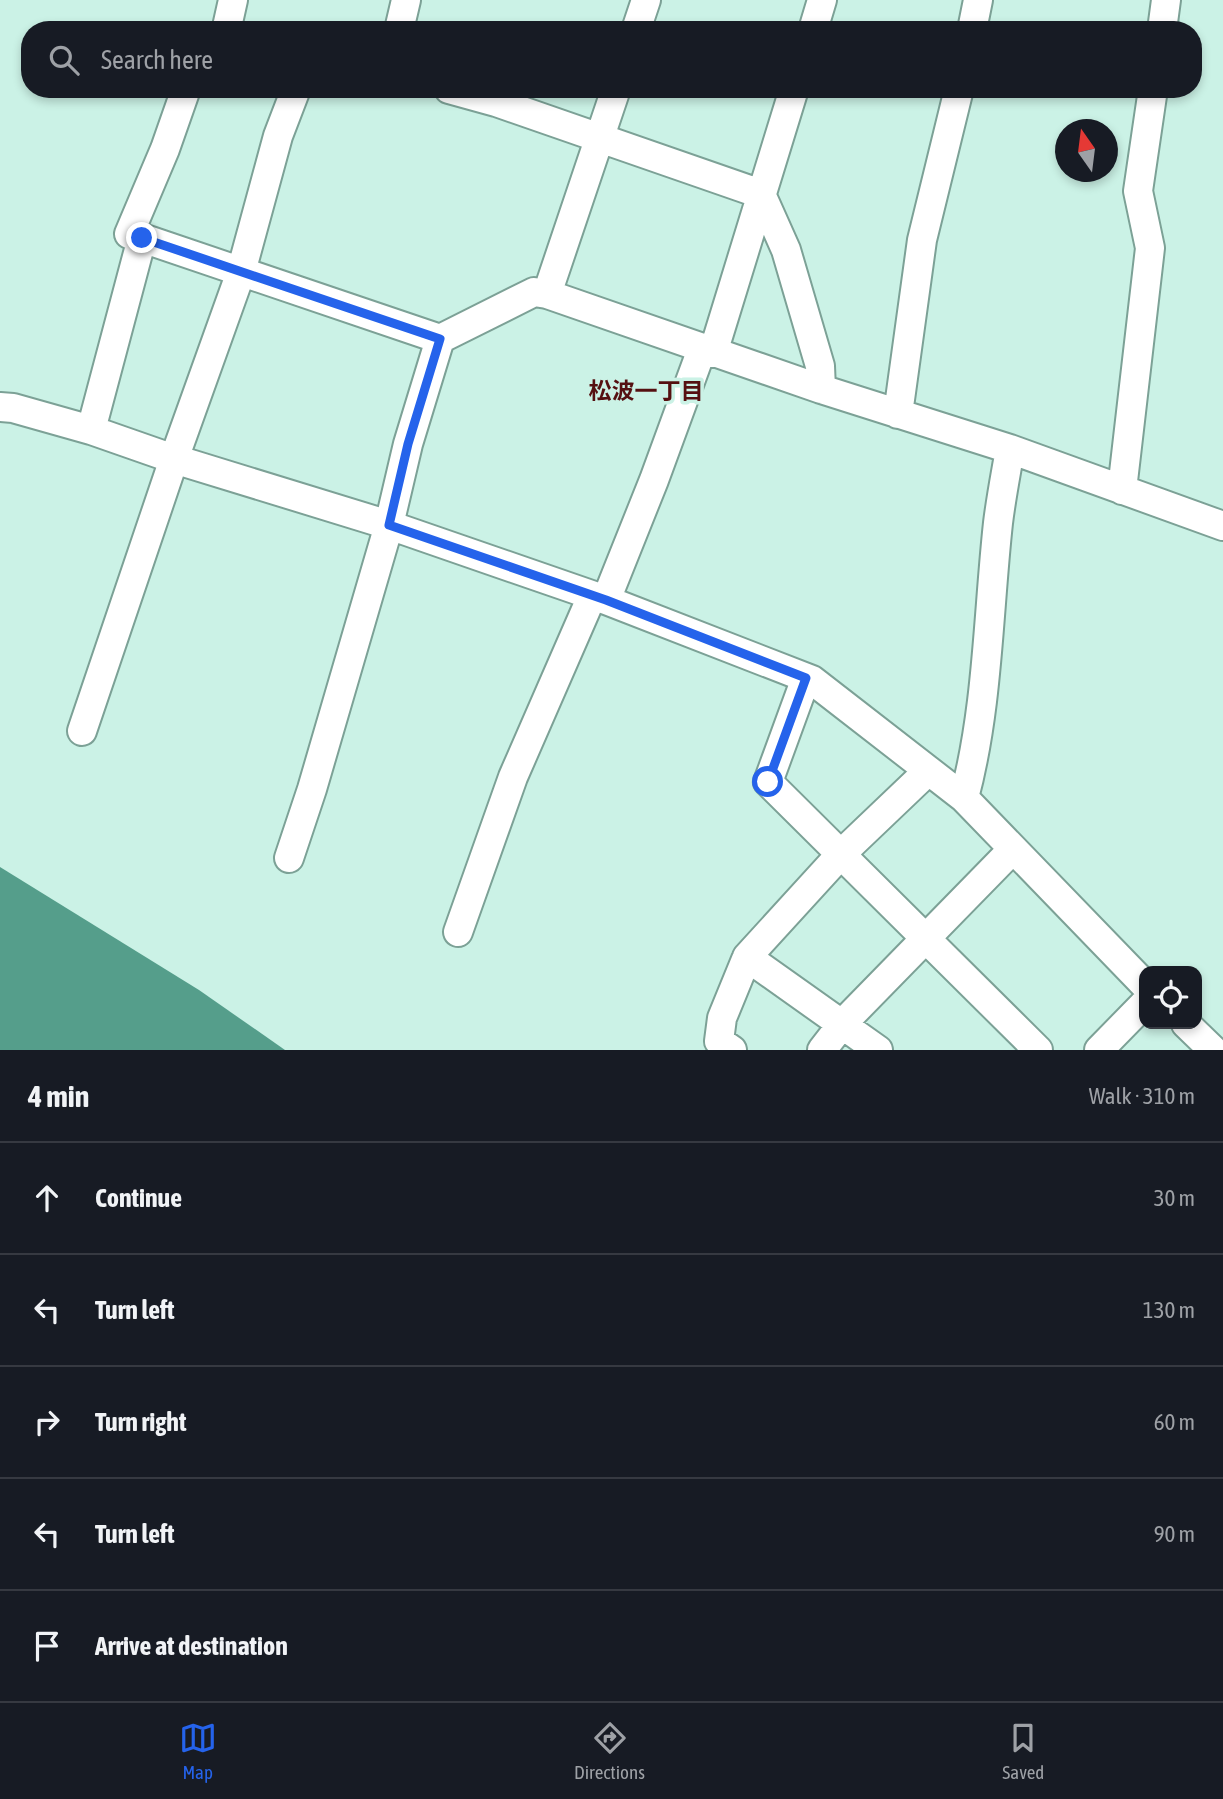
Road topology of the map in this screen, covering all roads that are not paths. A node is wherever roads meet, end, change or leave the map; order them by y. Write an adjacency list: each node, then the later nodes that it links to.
1 (233, 0): 7 (street)
2 (406, 0): 8 (street)
3 (646, 0): 9 (street)
4 (822, 0): 10 (street)
5 (978, 0): 11 (street)
6 (1166, 0): 12 (street)
7 (230, 21)
8 (401, 21)
9 (639, 21)
10 (816, 21)
11 (974, 21)
12 (1162, 21)
13 (183, 98): 22 (street)
14 (293, 98): 23 (street)
15 (482, 98): 20 (street)
16 (614, 98): 20 (street)
17 (791, 98): 21 (street)
18 (958, 98): 29 (street)
19 (1152, 98): 33 (street)
20 (600, 140): 21 (street); 24 (street)
21 (761, 194): 26 (street); 27 (street)
22 (142, 238): 23 (street); 30 (street)
23 (241, 272): 25 (street); 32 (street)
24 (547, 294): 25 (street); 26 (street)
25 (440, 339): 34 (street)
26 (707, 351): 27 (street); 36 (street)
27 (821, 389): 29 (street)
28 (0, 407): 30 (street)
29 (898, 414): 31 (street)
30 (91, 430): 32 (street)
31 (1010, 449): 33 (street); 40 (street)
32 (174, 459): 34 (street); 38 (street)
33 (1122, 490): 35 (street)
34 (389, 525): 36 (street); 43 (street)
35 (1223, 526)
36 (599, 598): 37 (street); 44 (street)
37 (806, 678): 39 (street); 42 (street)
38 (82, 732)
39 (928, 771): 40 (street); 42 (street)
40 (964, 798): 41 (street)
41 (1013, 849): 45 (street); 47 (street)
42 (841, 854): 45 (street); 46 (street)
43 (289, 858)
44 (458, 932)
45 (925, 936): 49 (street); 54 (street)
46 (747, 957): 49 (street); 51 (street)
47 (1139, 979)
48 (1139, 1009): 55 (street)
49 (843, 1023): 52 (street); 53 (street)
50 (1191, 1029): 56 (street)
51 (732, 1050)
52 (822, 1050)
53 (878, 1050)
54 (1038, 1050)
55 (1099, 1050)
56 (1213, 1050)

